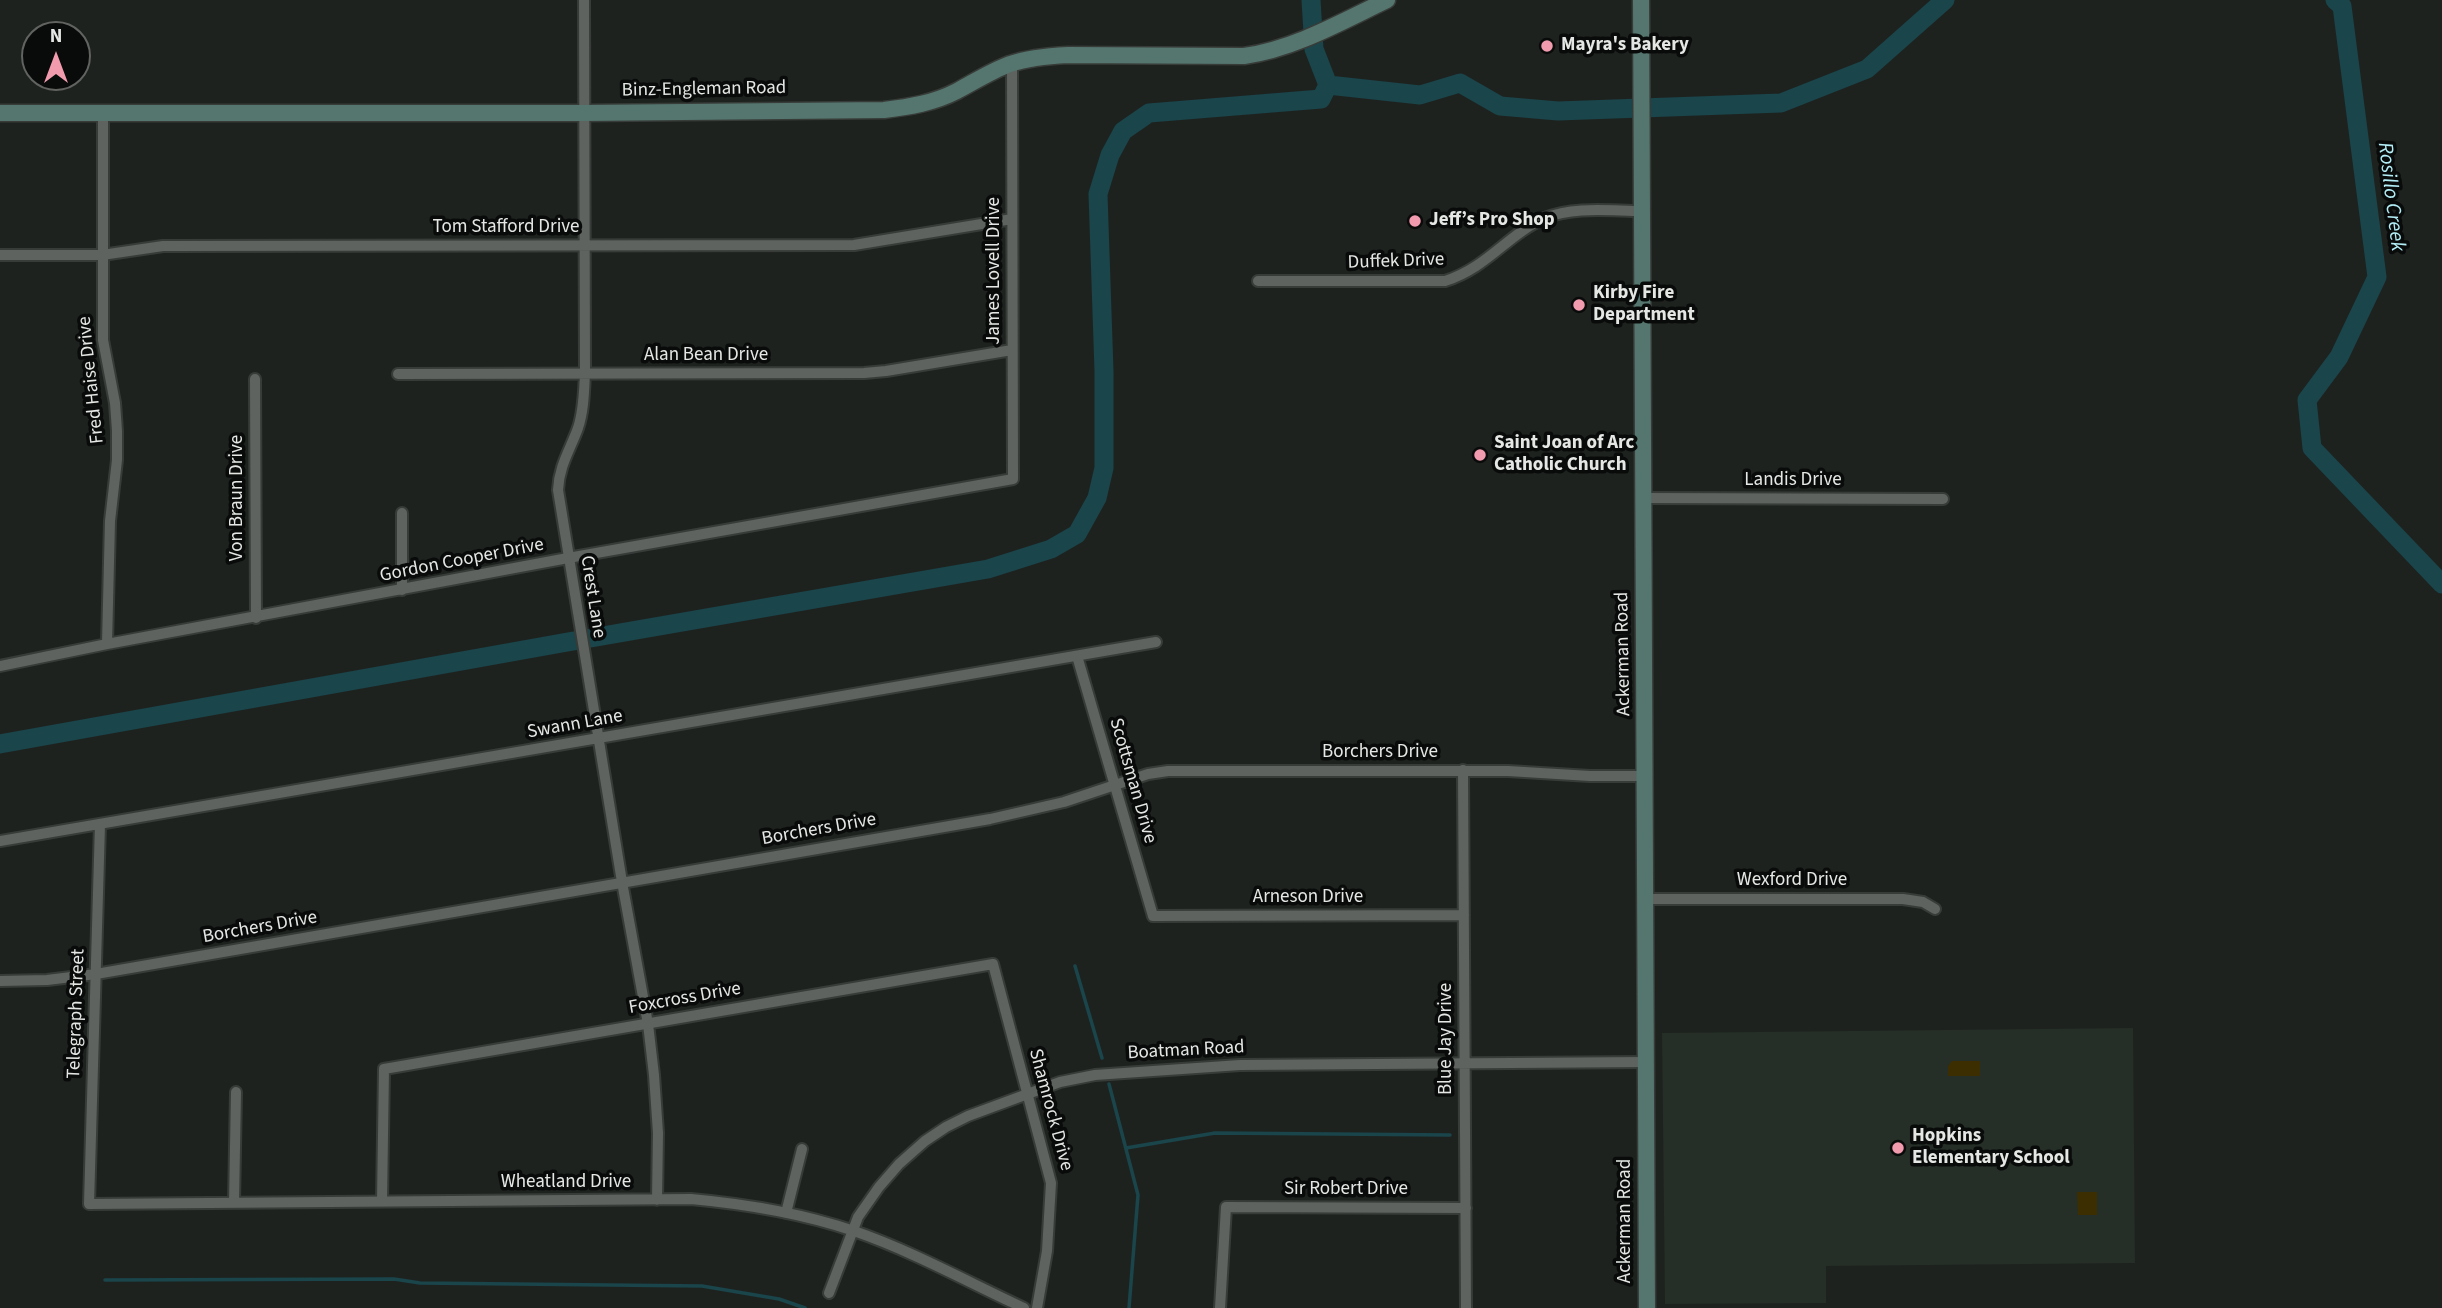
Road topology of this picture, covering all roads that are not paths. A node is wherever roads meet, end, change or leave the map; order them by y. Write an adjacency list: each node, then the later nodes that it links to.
1 (584, 0): 7 (street, Crest Lane)
2 (1387, 0): 4 (street, Binz-Engleman Road)
3 (1641, 0): 8 (street, Ackerman Road)
4 (1012, 63): 7 (street, Binz-Engleman Road); 9 (street, James Lovell Drive)
5 (0, 113): 6 (street, Binz-Engleman Road)
6 (103, 113): 7 (street, Binz-Engleman Road); 12 (street, Fred Haise Drive)
7 (584, 113): 10 (street, Crest Lane)
8 (1642, 211): 13 (street, Duffek Drive); 19 (street, Ackerman Road)
9 (1012, 219): 10 (street, Tom Stafford Drive); 14 (street, James Lovell Drive)
10 (583, 245): 12 (street, Tom Stafford Drive); 16 (street, Crest Lane)
11 (0, 255): 12 (street, Tom Stafford Drive)
12 (102, 255): 26 (street, Fred Haise Drive)
13 (1258, 281)
14 (1012, 350): 16 (street, Alan Bean Drive); 18 (street, James Lovell Drive)
15 (398, 373): 16 (street, Alan Bean Drive)
16 (585, 373): 22 (street, Crest Lane)
17 (255, 379): 24 (street, Von Braun Drive)
18 (1013, 479): 22 (street, Gordon Cooper Drive)
19 (1643, 498): 20 (street, Landis Drive); 31 (street, Ackerman Road)
20 (1943, 499)
21 (402, 513): 23 (street)
22 (568, 558): 23 (street, Gordon Cooper Drive); 29 (street, Crest Lane)
23 (402, 590): 24 (street, Gordon Cooper Drive)
24 (256, 618): 26 (street, Gordon Cooper Drive)
25 (1156, 642): 27 (street, Swann Lane)
26 (107, 644): 28 (street, Gordon Cooper Drive)
27 (1077, 656): 29 (street, Swann Lane); 32 (street, Scottsman Drive)
28 (0, 666)
29 (599, 739): 33 (street, Swann Lane); 35 (street, Crest Lane)
30 (1463, 770): 31 (street, Borchers Drive); 32 (street, Borchers Drive); 38 (street, Blue Jay Drive)
31 (1646, 776): 36 (street, Ackerman Road)
32 (1116, 786): 35 (street, Borchers Drive); 39 (street, Scottsman Drive)
33 (100, 824): 34 (street, Swann Lane); 41 (street, Telegraph Street)
34 (0, 841)
35 (622, 882): 41 (street, Borchers Drive); 43 (street, Crest Lane)
36 (1646, 899): 37 (street, Wexford Drive); 45 (street, Ackerman Road)
37 (1935, 909)
38 (1464, 915): 39 (street, Arneson Drive); 44 (street, Blue Jay Drive)
39 (1153, 916)
40 (993, 964): 43 (street, Foxcross Drive); 47 (street, Shamrock Drive)
41 (96, 974): 42 (street, Borchers Drive); 52 (street, Telegraph Street)
42 (0, 981)
43 (648, 1024): 49 (street, Crest Lane); 50 (street, Foxcross Drive)
44 (1464, 1062): 45 (street, Boatman Road); 47 (street, Boatman Road); 53 (street, Blue Jay Drive)
45 (1647, 1062): 61 (street, Ackerman Road)
46 (236, 1092): 51 (street)
47 (1027, 1093): 55 (street, Boatman Road); 58 (street, Shamrock Drive)
48 (802, 1149): 54 (street)
49 (657, 1200): 50 (street, Wheatland Drive); 54 (street, Wheatland Drive)
50 (382, 1201): 51 (street, Wheatland Drive)
51 (234, 1203): 52 (street, Wheatland Drive)
52 (89, 1204)
53 (1466, 1208): 59 (street, Sir Robert Drive); 60 (street, Blue Jay Drive)
54 (786, 1213): 55 (street, Wheatland Drive)
55 (853, 1231): 56 (street, Boatman Road); 57 (street, Wheatland Drive)
56 (829, 1293)
57 (1024, 1308)
58 (1037, 1308)
59 (1220, 1308)
60 (1466, 1308)
61 (1647, 1308)

